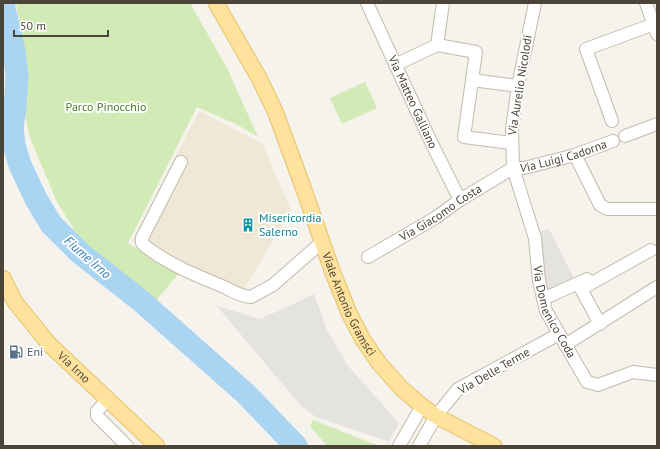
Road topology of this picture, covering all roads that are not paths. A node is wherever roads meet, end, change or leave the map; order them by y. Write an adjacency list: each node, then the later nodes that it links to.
1 (216, 3): 21 (main road, Viale Antonio Gramsci)
2 (367, 3): 8 (street, Via Matteo Galliano)
3 (443, 3): 7 (street)
4 (535, 3): 10 (street, Via Aurelio Nicolodi)
5 (646, 3): 6 (street)
6 (656, 27): 11 (street)
7 (437, 44): 8 (street); 9 (street)
8 (395, 65): 19 (street, Via Matteo Galliano)
9 (472, 80): 10 (street); 15 (street)
10 (518, 86): 15 (street, Via Aurelio Nicolodi)
11 (612, 121)
12 (657, 124): 13 (street)
13 (625, 136)
14 (613, 141): 16 (street, Via Luigi Cadorna)
15 (511, 143): 18 (street, Via Aurelio Nicolodi)
16 (575, 154): 18 (street, Via Luigi Cadorna); 20 (street)
17 (181, 162): 21 (street)
18 (513, 168): 19 (street, Via Giacomo Costa); 25 (street, Via Domenico Coda)
19 (460, 200): 22 (street, Via Giacomo Costa)
20 (657, 209)
21 (322, 242): 31 (main road, Viale Antonio Gramsci)
22 (368, 257)
23 (3, 278): 30 (main road, Via Irno)
24 (657, 287): 26 (street)
25 (543, 299): 26 (street); 27 (street, Via Domenico Coda)
26 (600, 324): 28 (street)
27 (558, 334): 28 (street, Via Domenico Coda); 32 (street, Via Delle Terme)
28 (565, 345): 29 (street, Via Domenico Coda)
29 (657, 375)
30 (108, 399): 34 (street); 35 (main road, Via Irno)
31 (422, 406): 32 (main road, Viale Antonio Gramsci); 36 (street)
32 (436, 416): 33 (street, Via Delle Terme); 37 (main road, Viale Antonio Gramsci)
33 (422, 442)
34 (127, 446)
35 (157, 446)
36 (399, 446)
37 (494, 446)

